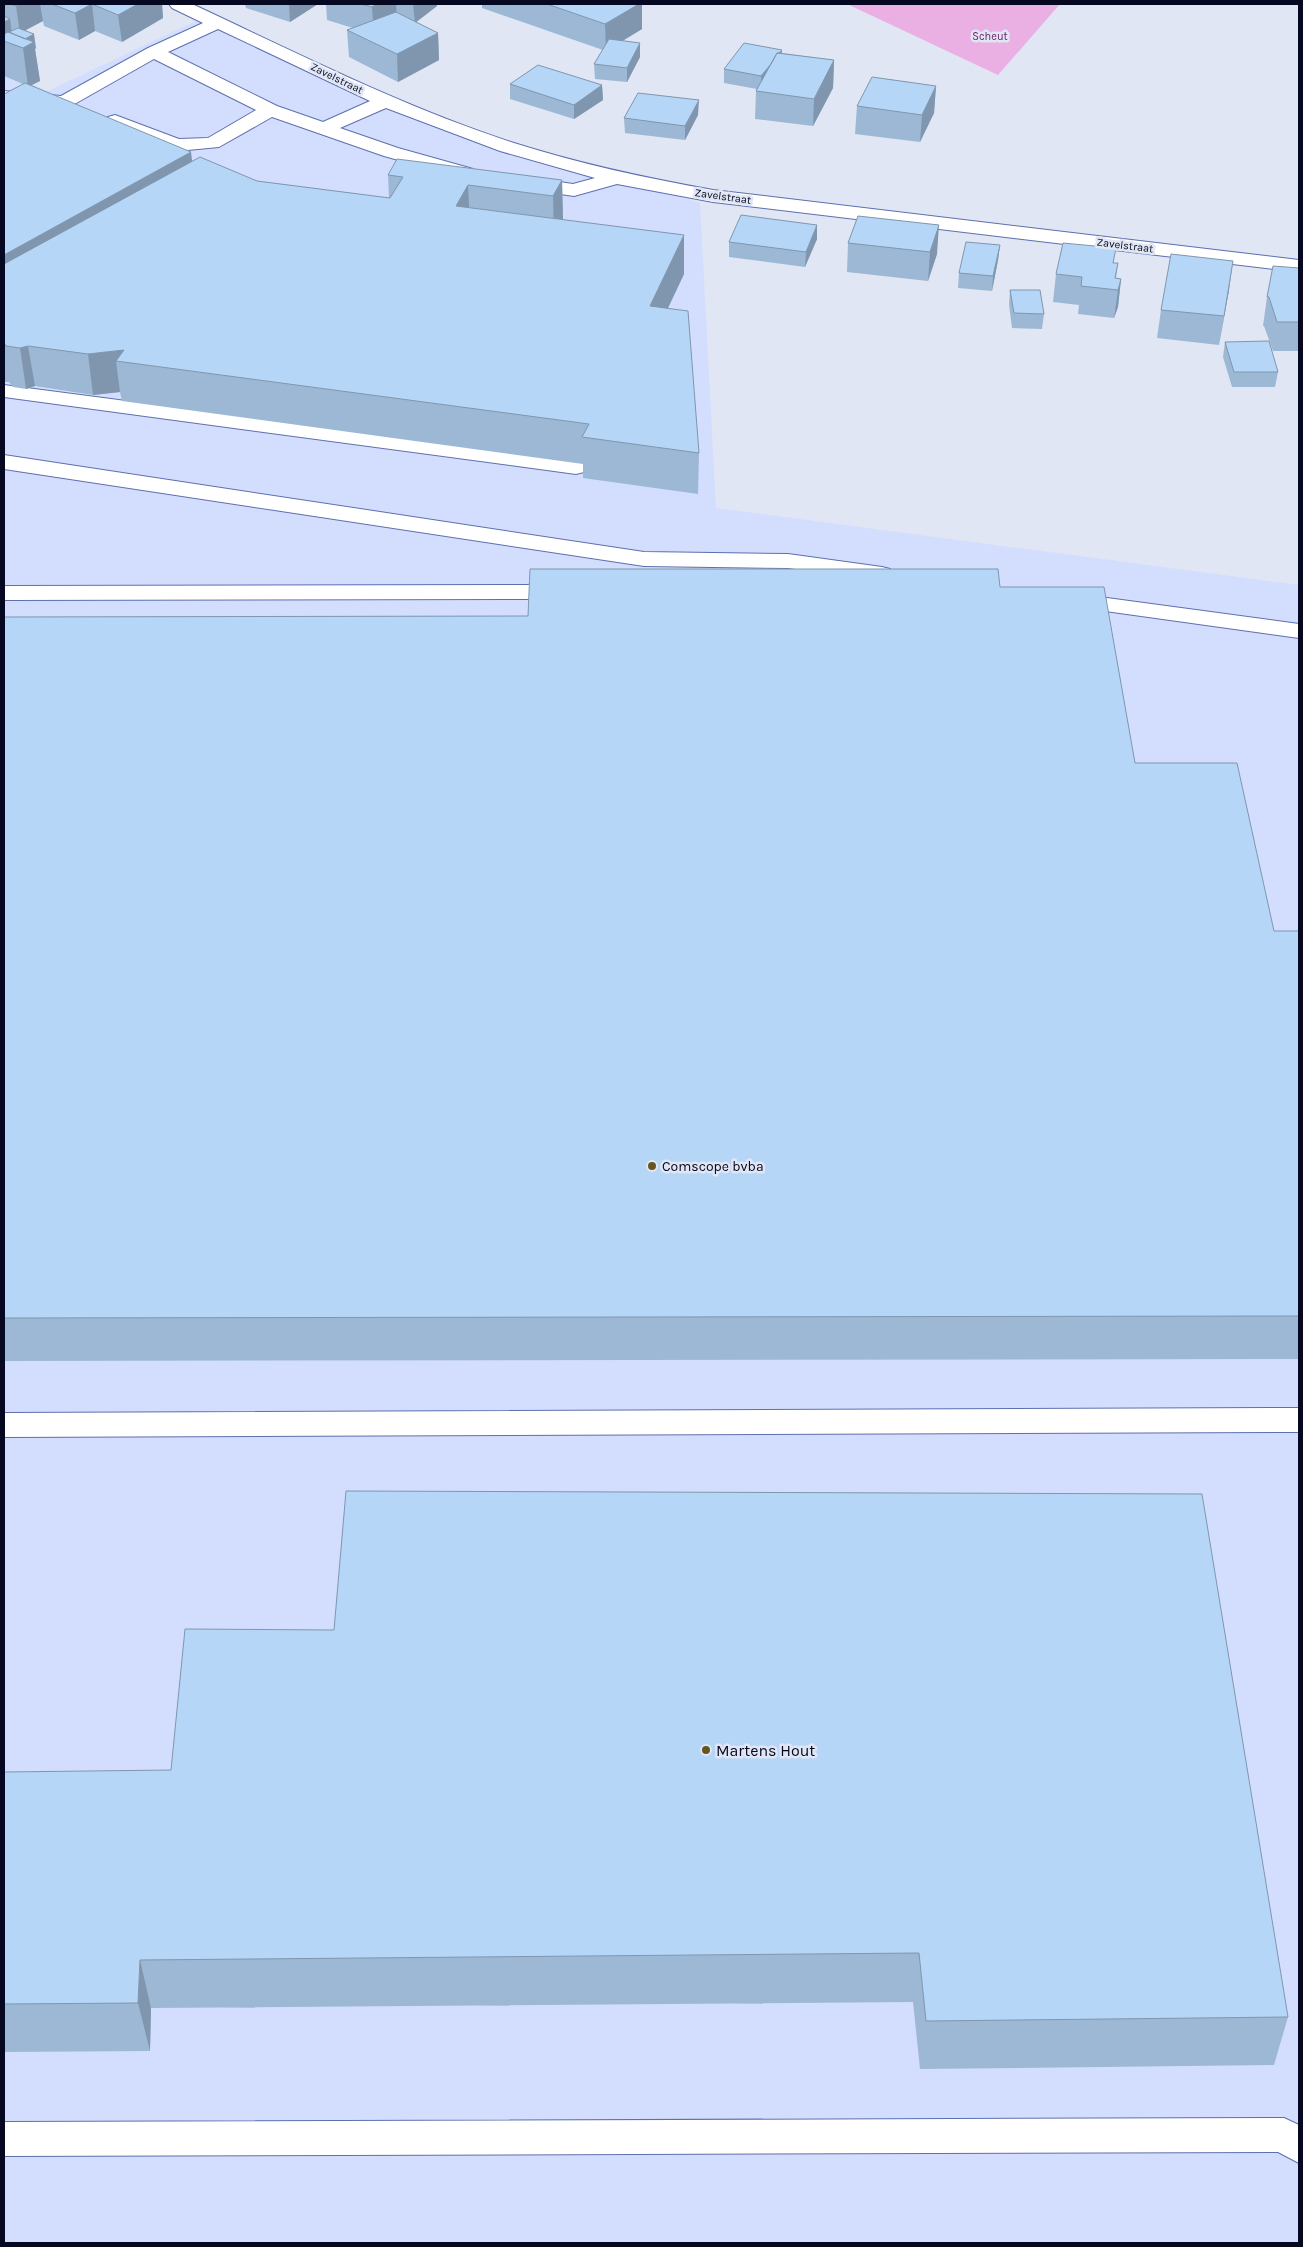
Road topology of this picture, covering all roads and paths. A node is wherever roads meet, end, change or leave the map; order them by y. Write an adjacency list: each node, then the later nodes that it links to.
1 (178, 4): 2 (street, Zavelstraat)
2 (219, 22): 3 (street); 5 (street, Zavelstraat)
3 (154, 52): 6 (street); 7 (street)
4 (4, 97): 6 (street)
5 (385, 101): 8 (street); 10 (street, Zavelstraat)
6 (64, 102): 7 (street)
7 (270, 110): 8 (street)
8 (323, 128): 9 (street)
9 (486, 178)
10 (616, 178): 11 (street); 12 (street, Zavelstraat)
11 (506, 180)
12 (1299, 266)
13 (4, 391): 15 (street)
14 (4, 462): 16 (street)
15 (576, 467)
16 (644, 559): 17 (street); 18 (street)
17 (906, 577)
18 (4, 593)
19 (1054, 597): 20 (street)
20 (1299, 631)
21 (1299, 1420): 22 (street)
22 (4, 1425)
23 (4, 2138): 24 (street)
24 (1299, 2146)

